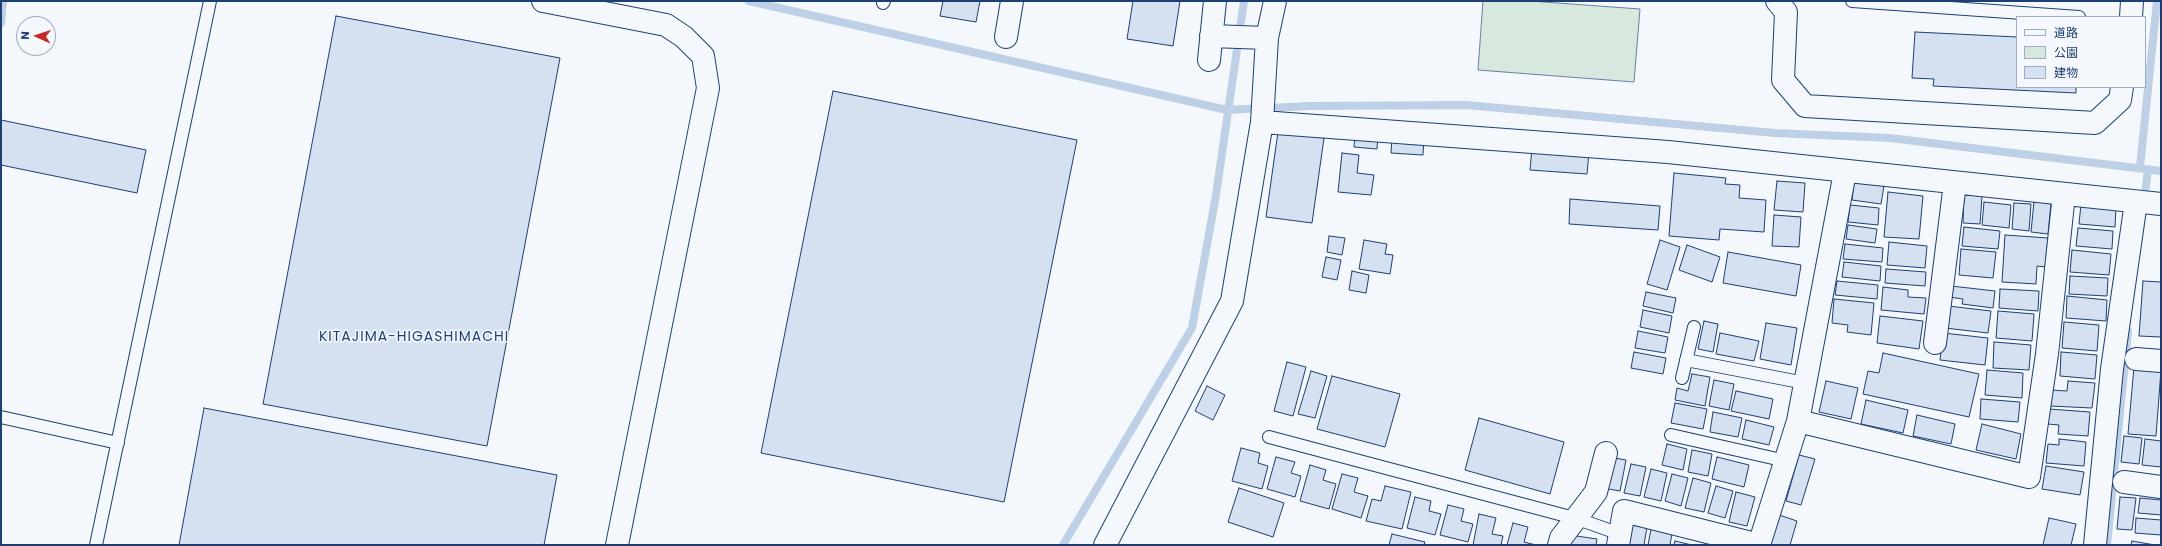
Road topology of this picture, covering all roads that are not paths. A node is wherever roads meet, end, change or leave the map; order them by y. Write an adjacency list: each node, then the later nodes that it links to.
1 (210, 1): 35 (lane)
2 (544, 1): 43 (street)
3 (1012, 1): 14 (street)
4 (1215, 1): 13 (street)
5 (1275, 1): 15 (street)
6 (1777, 1): 17 (street)
7 (1852, 1): 9 (lane)
8 (2132, 1): 12 (street)
9 (1879, 2): 10 (lane)
10 (2015, 7): 11 (lane)
11 (2073, 16)
12 (2132, 16)
13 (1211, 36): 15 (street); 16 (street)
14 (1006, 37)
15 (1268, 38): 18 (street)
16 (1209, 60)
17 (2122, 88)
18 (1262, 122): 19 (street); 44 (street)
19 (1845, 172): 20 (street); 30 (street)
20 (1955, 183): 21 (street); 25 (street)
21 (2064, 194): 22 (street); 32 (street)
22 (2136, 202): 23 (street); 46 (street)
23 (2161, 204)
24 (1694, 327): 27 (lane)
25 (1935, 343)
26 (2136, 359): 28 (street)
27 (1686, 360): 29 (lane); 30 (lane)
28 (2161, 361)
29 (1682, 378)
30 (1805, 383): 32 (street)
31 (1, 417): 35 (lane)
32 (1798, 421): 37 (street)
33 (1672, 435): 37 (lane)
34 (1269, 438): 40 (lane)
35 (118, 442): 42 (lane)
36 (1606, 453): 40 (street)
37 (1786, 461): 41 (street)
38 (2124, 482): 39 (street)
39 (2161, 487)
40 (1578, 519): 41 (lane); 45 (street)
41 (1619, 539)
42 (96, 545)
43 (617, 545)
44 (1104, 545)
45 (1559, 545)
46 (2095, 545)

